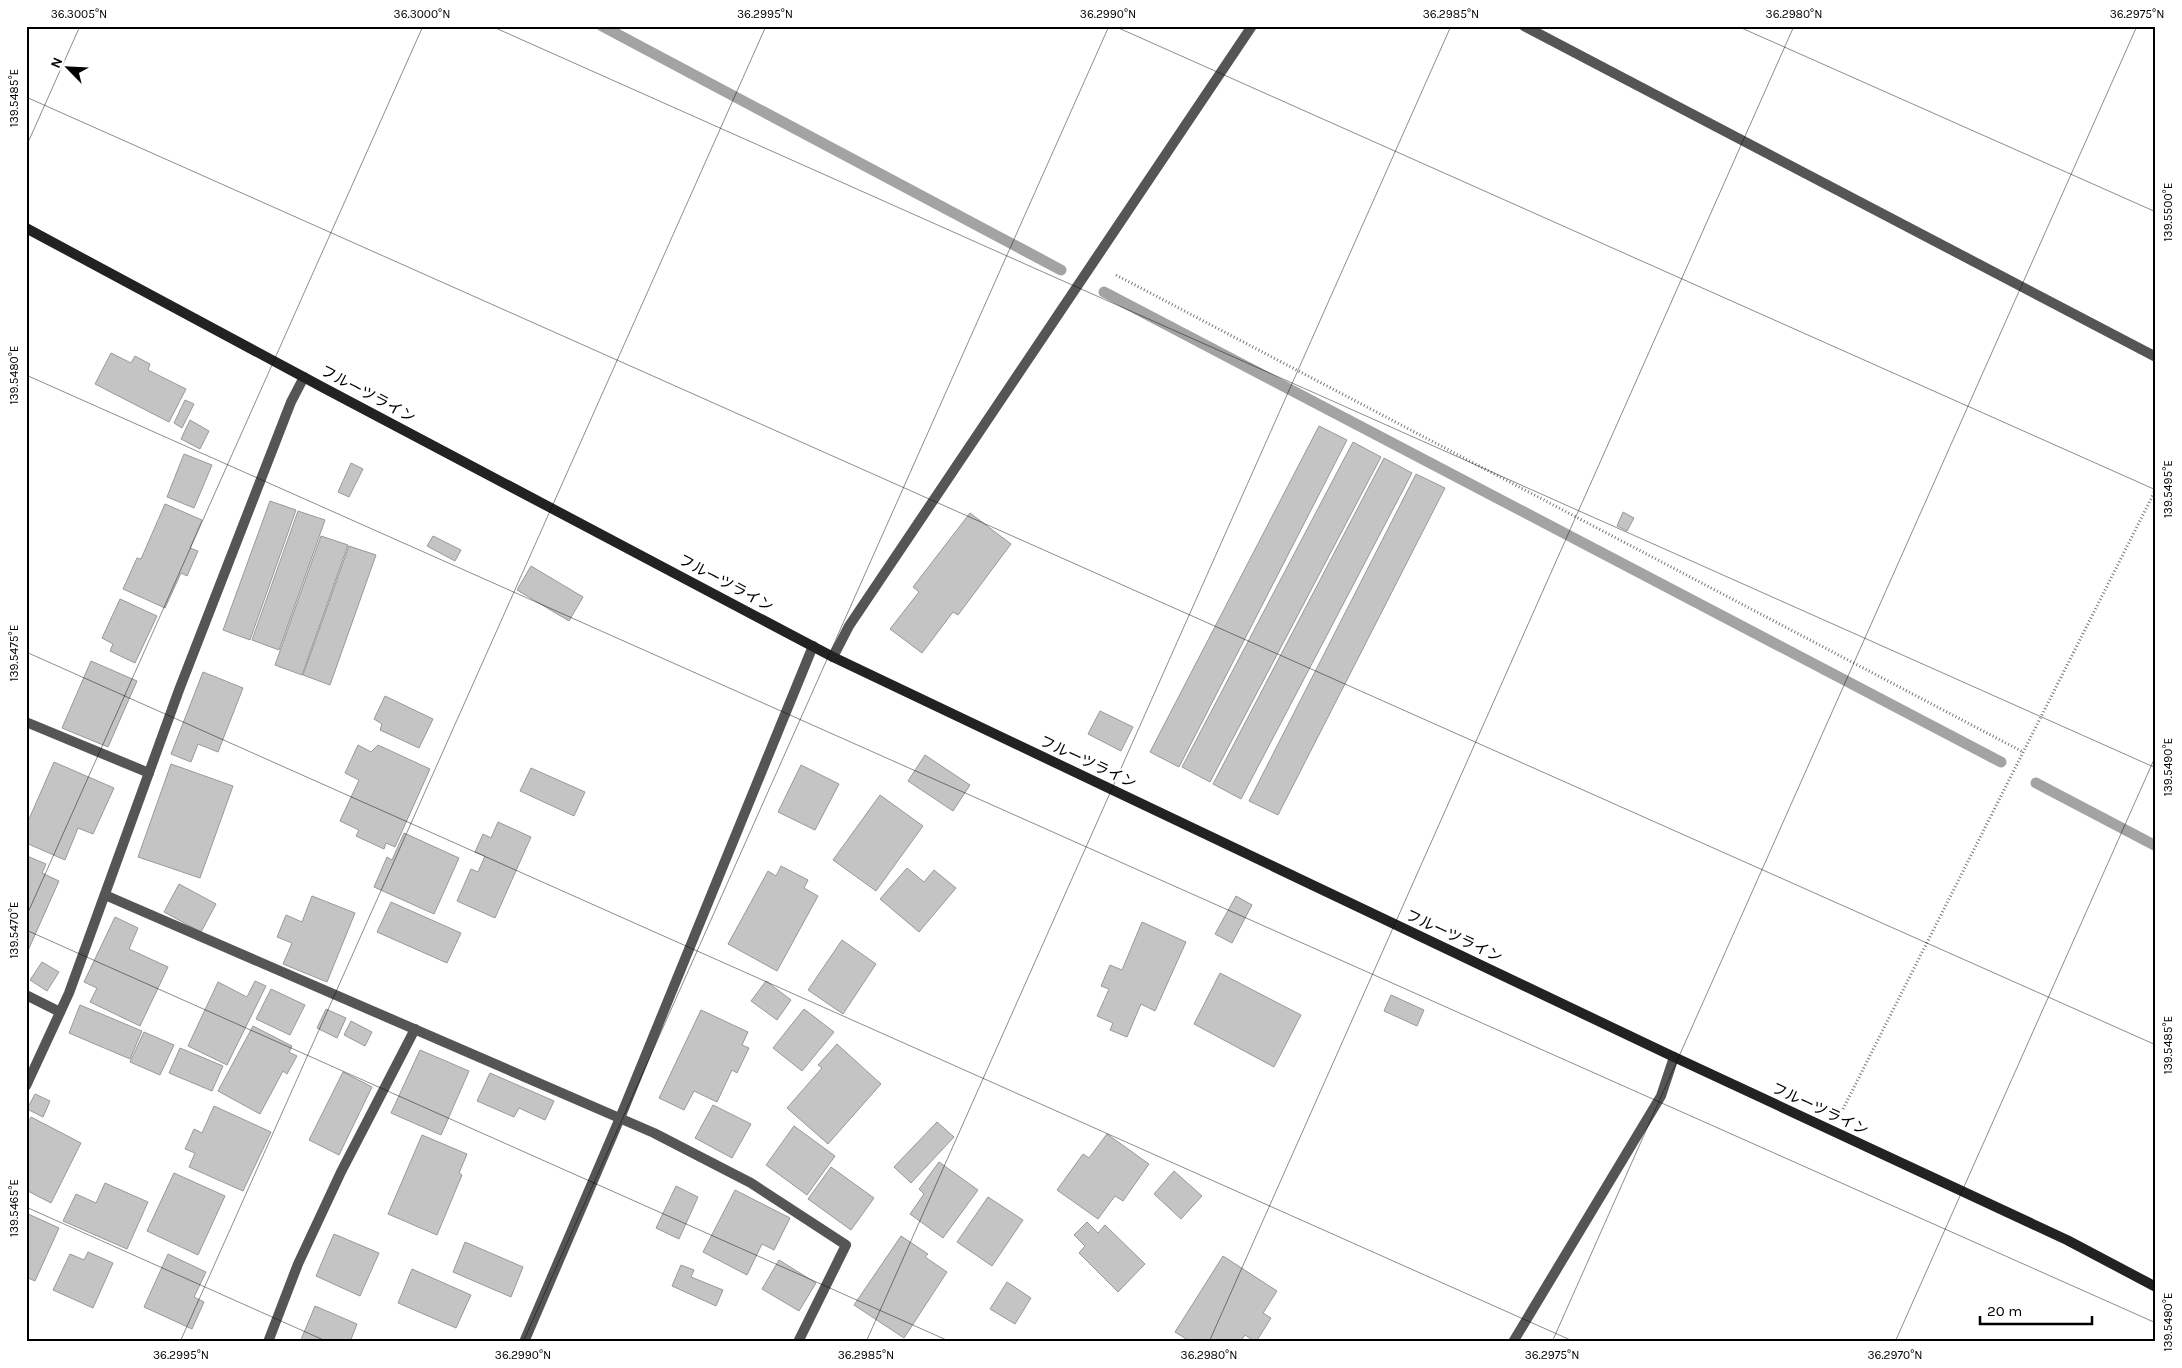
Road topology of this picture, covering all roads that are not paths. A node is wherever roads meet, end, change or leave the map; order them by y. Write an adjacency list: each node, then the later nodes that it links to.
1 (1252, 26): 7 (street)
2 (1524, 26): 4 (street)
3 (26, 228): 5 (street, フルーツライン)
4 (2156, 357)
5 (304, 377): 6 (street, フルーツライン); 9 (street)
6 (813, 646): 7 (street, フルーツライン); 16 (street)
7 (833, 657): 14 (street, フルーツライン)
8 (26, 722): 9 (street)
9 (149, 773): 10 (street)
10 (105, 895): 12 (street); 13 (street)
11 (26, 995): 12 (street)
12 (60, 1012): 15 (street)
13 (415, 1029): 16 (street); 18 (street)
14 (1674, 1057): 17 (street, フルーツライン); 21 (street)
15 (26, 1086)
16 (620, 1118): 19 (street); 20 (street)
17 (2156, 1287)
18 (268, 1342)
19 (524, 1342)
20 (798, 1342)
21 (1514, 1342)

